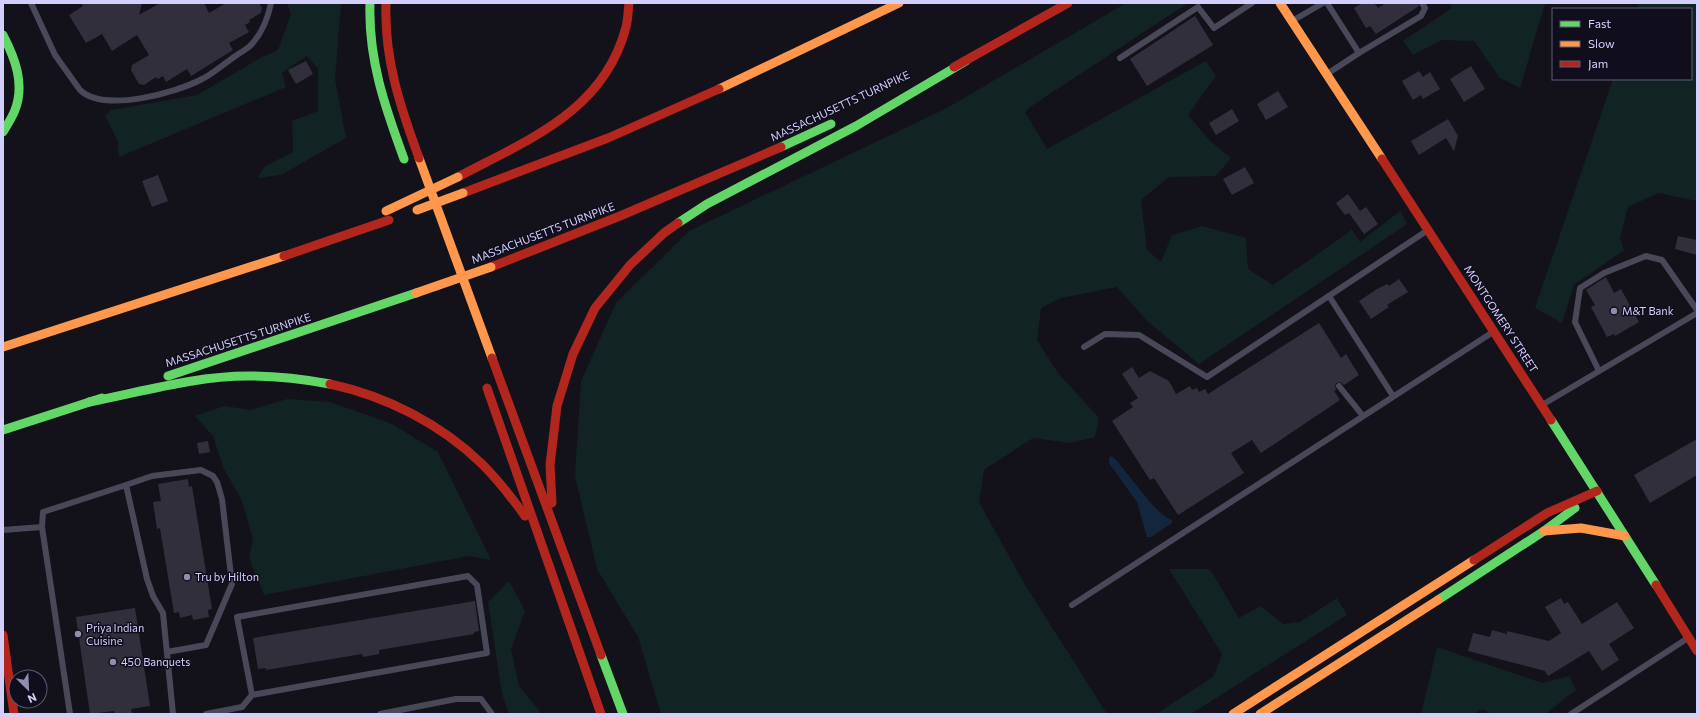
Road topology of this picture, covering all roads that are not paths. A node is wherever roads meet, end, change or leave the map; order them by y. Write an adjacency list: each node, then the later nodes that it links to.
1 (32, 3): 2 (lane)
2 (272, 3)
3 (370, 3): 23 (main road)
4 (386, 3): 45 (main road)
5 (629, 3): 25 (main road, bridge)
6 (899, 3): 25 (main road, bridge)
7 (1068, 3): 18 (main road, MASSACHUSETTS TURNPIKE)
8 (1252, 3): 13 (lane)
9 (1280, 3): 14 (main road, MONTGOMERY STREET)
10 (1323, 3): 14 (lane)
11 (1327, 3): 16 (lane)
12 (1422, 3): 16 (lane)
13 (1201, 5): 17 (lane)
14 (1292, 22): 19 (main road, MONTGOMERY STREET)
15 (3, 35): 22 (main road)
16 (1359, 53): 19 (lane)
17 (1120, 58)
18 (966, 61): 20 (main road, MASSACHUSETTS TURNPIKE); 45 (main road)
19 (1327, 74): 27 (main road, MONTGOMERY STREET)
20 (877, 102)
21 (842, 118): 39 (main road, MASSACHUSETTS TURNPIKE, bridge)
22 (3, 132)
23 (408, 171)
24 (413, 185): 26 (main road)
25 (387, 215): 33 (main road)
26 (426, 221)
27 (1429, 229): 30 (lane); 32 (main road, MONTGOMERY STREET)
28 (444, 272): 29 (main road)
29 (451, 291)
30 (1329, 296): 34 (lane); 38 (lane)
31 (1697, 312): 35 (lane); 35 (lane)
32 (1494, 331): 38 (lane); 40 (main road, MONTGOMERY STREET)
33 (3, 347)
34 (1084, 347)
35 (1599, 371): 40 (lane)
36 (484, 380): 49 (main road)
37 (1339, 386): 41 (lane)
38 (1393, 396): 41 (lane)
39 (89, 402): 42 (main road, MASSACHUSETTS TURNPIKE); 49 (main road)
40 (1542, 405): 44 (main road, MONTGOMERY STREET)
41 (1363, 416): 51 (lane)
42 (7, 429)
43 (126, 485): 46 (lane); 55 (lane); 55 (lane)
44 (1597, 491): 48 (main road); 50 (main road, MONTGOMERY STREET); 66 (main road)
45 (553, 522): 65 (main road)
46 (42, 527): 47 (lane); 59 (lane)
47 (3, 530)
48 (1544, 530): 50 (main road); 67 (main road)
49 (538, 534): 64 (main road)
50 (1625, 536): 53 (main road, MONTGOMERY STREET)
51 (1072, 605)
52 (3, 635): 58 (main road)
53 (1688, 638): 54 (main road, MONTGOMERY STREET); 68 (lane)
54 (1697, 651)
55 (167, 652): 60 (lane)
56 (252, 695): 56 (lane); 61 (lane)
57 (404, 712): 62 (lane); 63 (lane)
58 (14, 714)
59 (70, 714)
60 (173, 714)
61 (206, 714)
62 (380, 714)
63 (492, 714)
64 (602, 714)
65 (623, 714)
66 (1233, 714)
67 (1260, 714)
68 (1571, 714)

